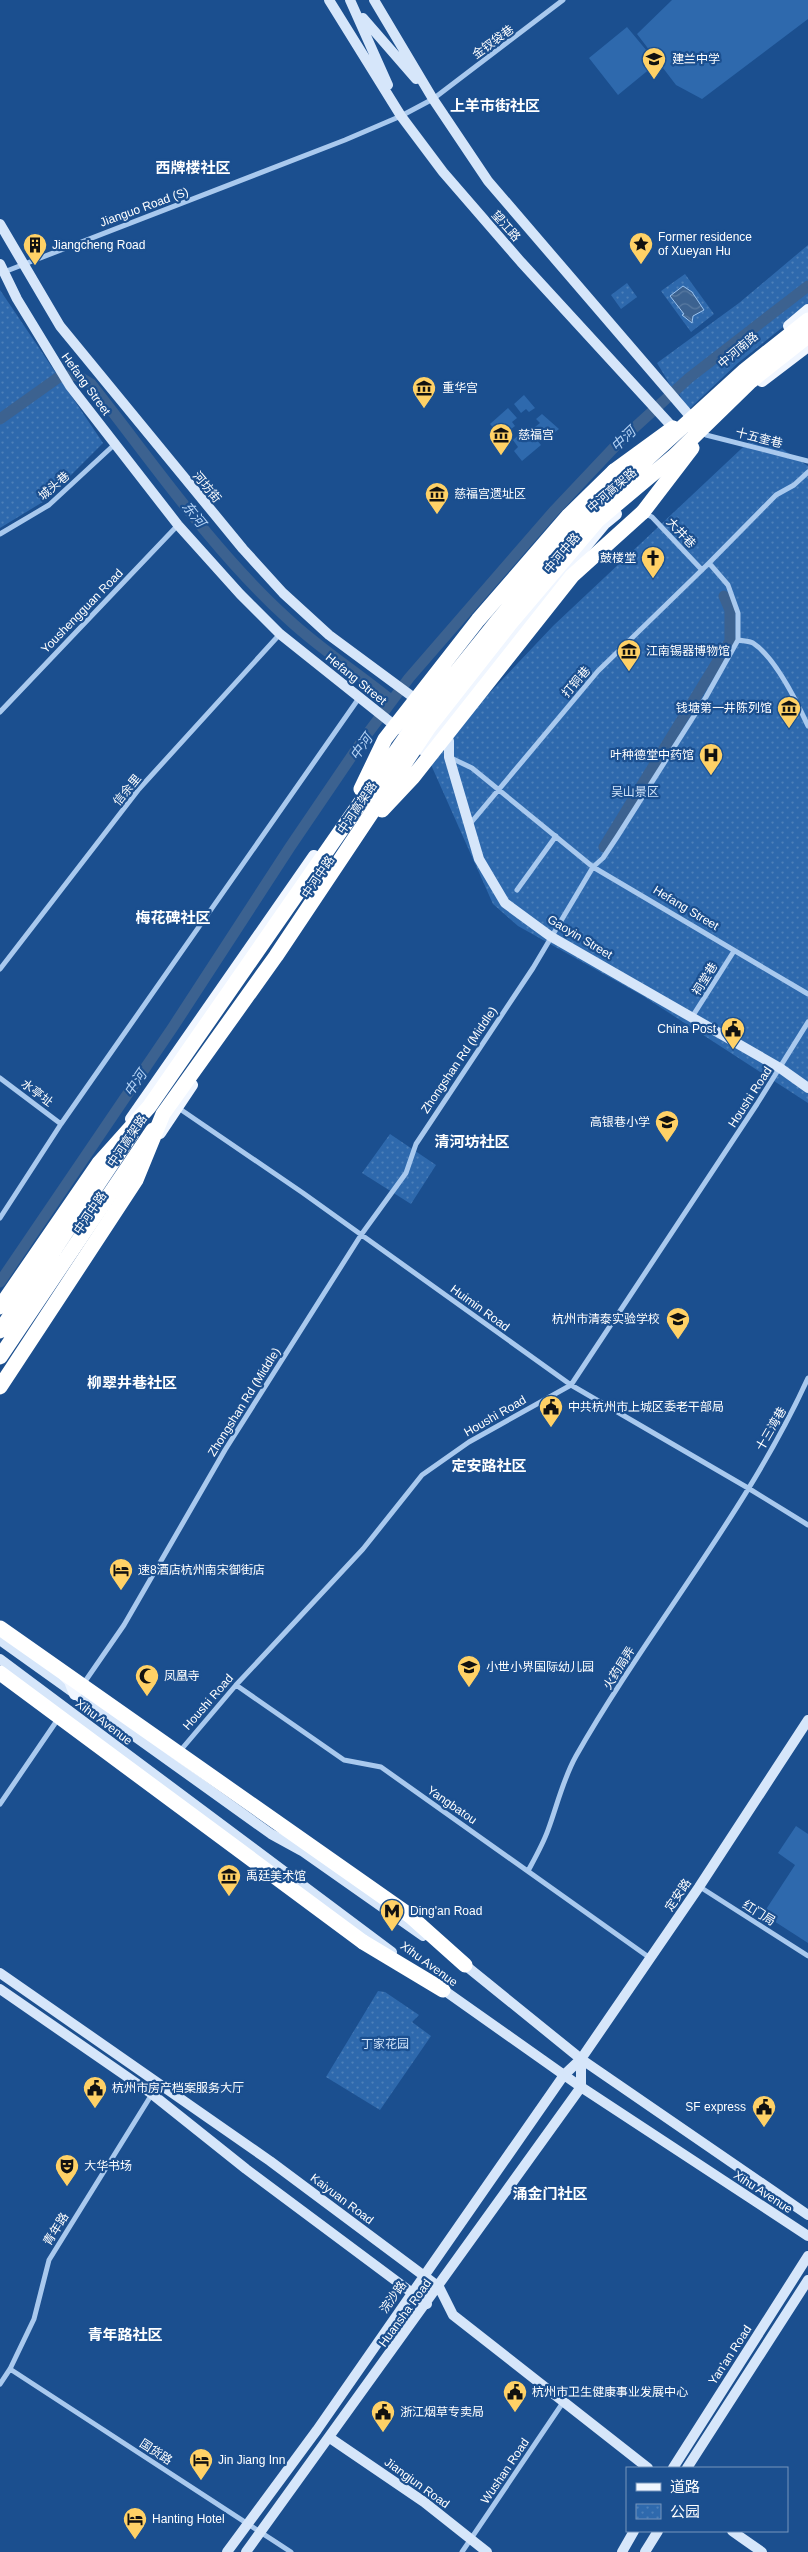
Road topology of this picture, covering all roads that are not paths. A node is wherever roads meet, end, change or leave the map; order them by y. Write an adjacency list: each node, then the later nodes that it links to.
1 (329, 0): 7 (main road, 望江路)
2 (350, 0): 5 (main road)
3 (374, 0): 6 (main road, 望江路)
4 (563, 0): 6 (street, 金钗袋巷)
5 (356, 10): 6 (main road); 7 (main road)
6 (433, 99): 7 (street, Jianguo Road (S)); 15 (main road, 望江路)
7 (401, 116): 9 (street, Jianguo Road (S)); 16 (main road, 望江路)
8 (0, 224): 9 (main road, 河坊街)
9 (22, 264): 10 (street, Jianguo Road (S)); 30 (main road, 河坊街)
10 (1, 270): 18 (main road, Hefang Street)
11 (808, 310): 15 (main road, 中河南路)
12 (808, 320): 39 (highway, 中河高架路, bridge)
13 (808, 336): 41 (highway, 中河高架路, bridge)
14 (808, 346): 17 (main road)
15 (687, 414): 16 (main road, 中河中路); 17 (main road, 望江路)
16 (673, 428): 19 (main road, 望江路); 30 (main road, 中河中路); 39 (highway, bridge)
17 (706, 435): 19 (main road, 中河中路); 20 (street, 十五奎巷)
18 (115, 444): 23 (main road, Hefang Street); 24 (street, 城头巷)
19 (692, 448): 22 (highway); 32 (main road, 中河中路)
20 (808, 461)
21 (808, 472): 25 (street)
22 (643, 512): 26 (street, 大井巷); 41 (highway, bridge)
23 (178, 525): 27 (main road, Hefang Street); 31 (street, Youshengguan Road)
24 (0, 534)
25 (710, 563): 26 (street, 打铜巷); 28 (street, Zhongshan Rd (Middle))
26 (702, 570): 37 (street, 打铜巷)
27 (280, 634): 29 (main road, Hefang Street); 46 (street, 信余里)
28 (738, 640): 33 (street); 42 (street, Zhongshan Rd (Middle))
29 (361, 699): 34 (main road, Hefang Street); 56 (street)
30 (422, 704): 32 (main road, 河坊街); 34 (main road, 中河中路)
31 (0, 712)
32 (441, 724): 35 (main road, 中河中路); 36 (main road, Gaoyin Street)
33 (808, 726)
34 (401, 731): 35 (main road, Hefang Street); 53 (main road, 中河中路)
35 (424, 746): 36 (main road, Hefang Street); 55 (main road, 中河中路)
36 (449, 758): 37 (street, Hefang Street); 38 (main road, Gaoyin Street)
37 (500, 788): 38 (street, 打铜巷); 40 (street, Hefang Street)
38 (469, 825): 44 (main road, Gaoyin Street)
39 (342, 830): 54 (highway, 中河高架路, bridge)
40 (556, 836): 42 (street, Hefang Street); 43 (street)
41 (354, 838): 55 (highway, 中河高架路, bridge)
42 (593, 867): 44 (street, Zhongshan Rd (Middle)); 45 (street, Hefang Street)
43 (517, 890)
44 (550, 936): 48 (main road, Gaoyin Street); 58 (street, Zhongshan Rd (Middle))
45 (734, 951): 47 (street, Hefang Street); 48 (street, 祠堂巷)
46 (0, 969)
47 (808, 994)
48 (692, 1018): 50 (main road, Gaoyin Street)
49 (808, 1022): 50 (street, Houshi Road)
50 (780, 1068): 52 (main road, Gaoyin Street); 65 (street, Houshi Road)
51 (0, 1078): 56 (street, 水亭址)
52 (808, 1088)
53 (152, 1089): 55 (street, Huimin Road); 60 (main road, 中河中路)
54 (149, 1107): 59 (highway, bridge); 61 (highway, 中河高架路, bridge)
55 (170, 1110): 58 (street, Huimin Road); 62 (highway, 中河高架路, bridge); 63 (main road, 中河中路); 66 (highway, bridge)
56 (61, 1124): 57 (street)
57 (0, 1218)
58 (360, 1235): 65 (street, Huimin Road); 76 (street, Zhongshan Rd (Middle))
59 (0, 1307)
60 (0, 1318)
61 (0, 1331)
62 (0, 1357)
63 (0, 1374)
64 (808, 1378): 67 (street, 十三湾巷)
65 (571, 1386): 69 (street, Huimin Road); 77 (street, Houshi Road)
66 (0, 1387)
67 (802, 1392): 68 (street); 69 (street, 十三湾巷)
68 (808, 1396)
69 (748, 1488): 70 (street, Huimin Road); 83 (street, 火药局弄)
70 (808, 1525)
71 (0, 1623): 78 (main road)
72 (0, 1628): 87 (highway, bridge)
73 (0, 1640): 78 (main road, Xihu Avenue)
74 (0, 1659): 79 (main road, Xihu Avenue)
75 (0, 1673): 90 (highway, bridge)
76 (86, 1680)
77 (236, 1685): 81 (street, Houshi Road); 83 (street, Yangbatou)
78 (75, 1694): 87 (main road, Xihu Avenue)
79 (65, 1709): 82 (street); 90 (main road, Xihu Avenue)
80 (808, 1720): 84 (main road, 定安路)
81 (179, 1751)
82 (0, 1804)
83 (528, 1871): 86 (street, Yangbatou)
84 (699, 1887): 85 (street, 红门局); 86 (main road, 定安路)
85 (808, 1956)
86 (650, 1958): 91 (main road, 定安路)
87 (465, 1965): 91 (main road, Xihu Avenue)
88 (0, 1973): 98 (main road, Kaiyuan Road)
89 (0, 1989): 94 (main road)
90 (443, 1990): 92 (main road, Xihu Avenue)
91 (581, 2059): 92 (main road, 浣沙路); 93 (main road); 95 (main road, Xihu Avenue)
92 (564, 2075): 93 (main road, Xihu Avenue); 98 (main road, 浣沙路)
93 (582, 2087): 96 (main road, Xihu Avenue); 100 (main road, Huansha Road)
94 (152, 2094): 101 (main road); 103 (street, 青年路)
95 (808, 2215)
96 (808, 2236)
97 (808, 2256): 108 (main road, Yan'an Road)
98 (424, 2275): 100 (main road, Kaiyuan Road); 101 (main road, 浣沙路)
99 (808, 2280): 109 (main road, Yan'an Road)
100 (439, 2287): 102 (main road, Huansha Road); 105 (main road, Kaiyuan Road)
101 (412, 2293): 102 (main road); 110 (main road, 浣沙路)
102 (427, 2304): 106 (main road, Huansha Road)
103 (10, 2369): 104 (street, 青年路); 110 (street, 国货路)
104 (0, 2384)
105 (564, 2401): 107 (main road, Kaiyuan Road); 115 (street, Wushan Road)
106 (330, 2438): 111 (main road, Huansha Road); 115 (main road, Jiangjun Road)
107 (647, 2467)
108 (674, 2467)
109 (688, 2467)
110 (247, 2523): 111 (street, 国货路); 116 (main road, 浣沙路)
111 (260, 2532): 117 (main road, Huansha Road); 118 (street, 国货路)
112 (633, 2532): 121 (main road)
113 (657, 2532): 122 (main road)
114 (733, 2532): 123 (main road)
115 (471, 2540): 119 (street, Wushan Road); 120 (main road, Jiangjun Road)
116 (227, 2552)
117 (246, 2552)
118 (291, 2552)
119 (462, 2552)
120 (487, 2552)
121 (622, 2552)
122 (645, 2552)
123 (762, 2552)

